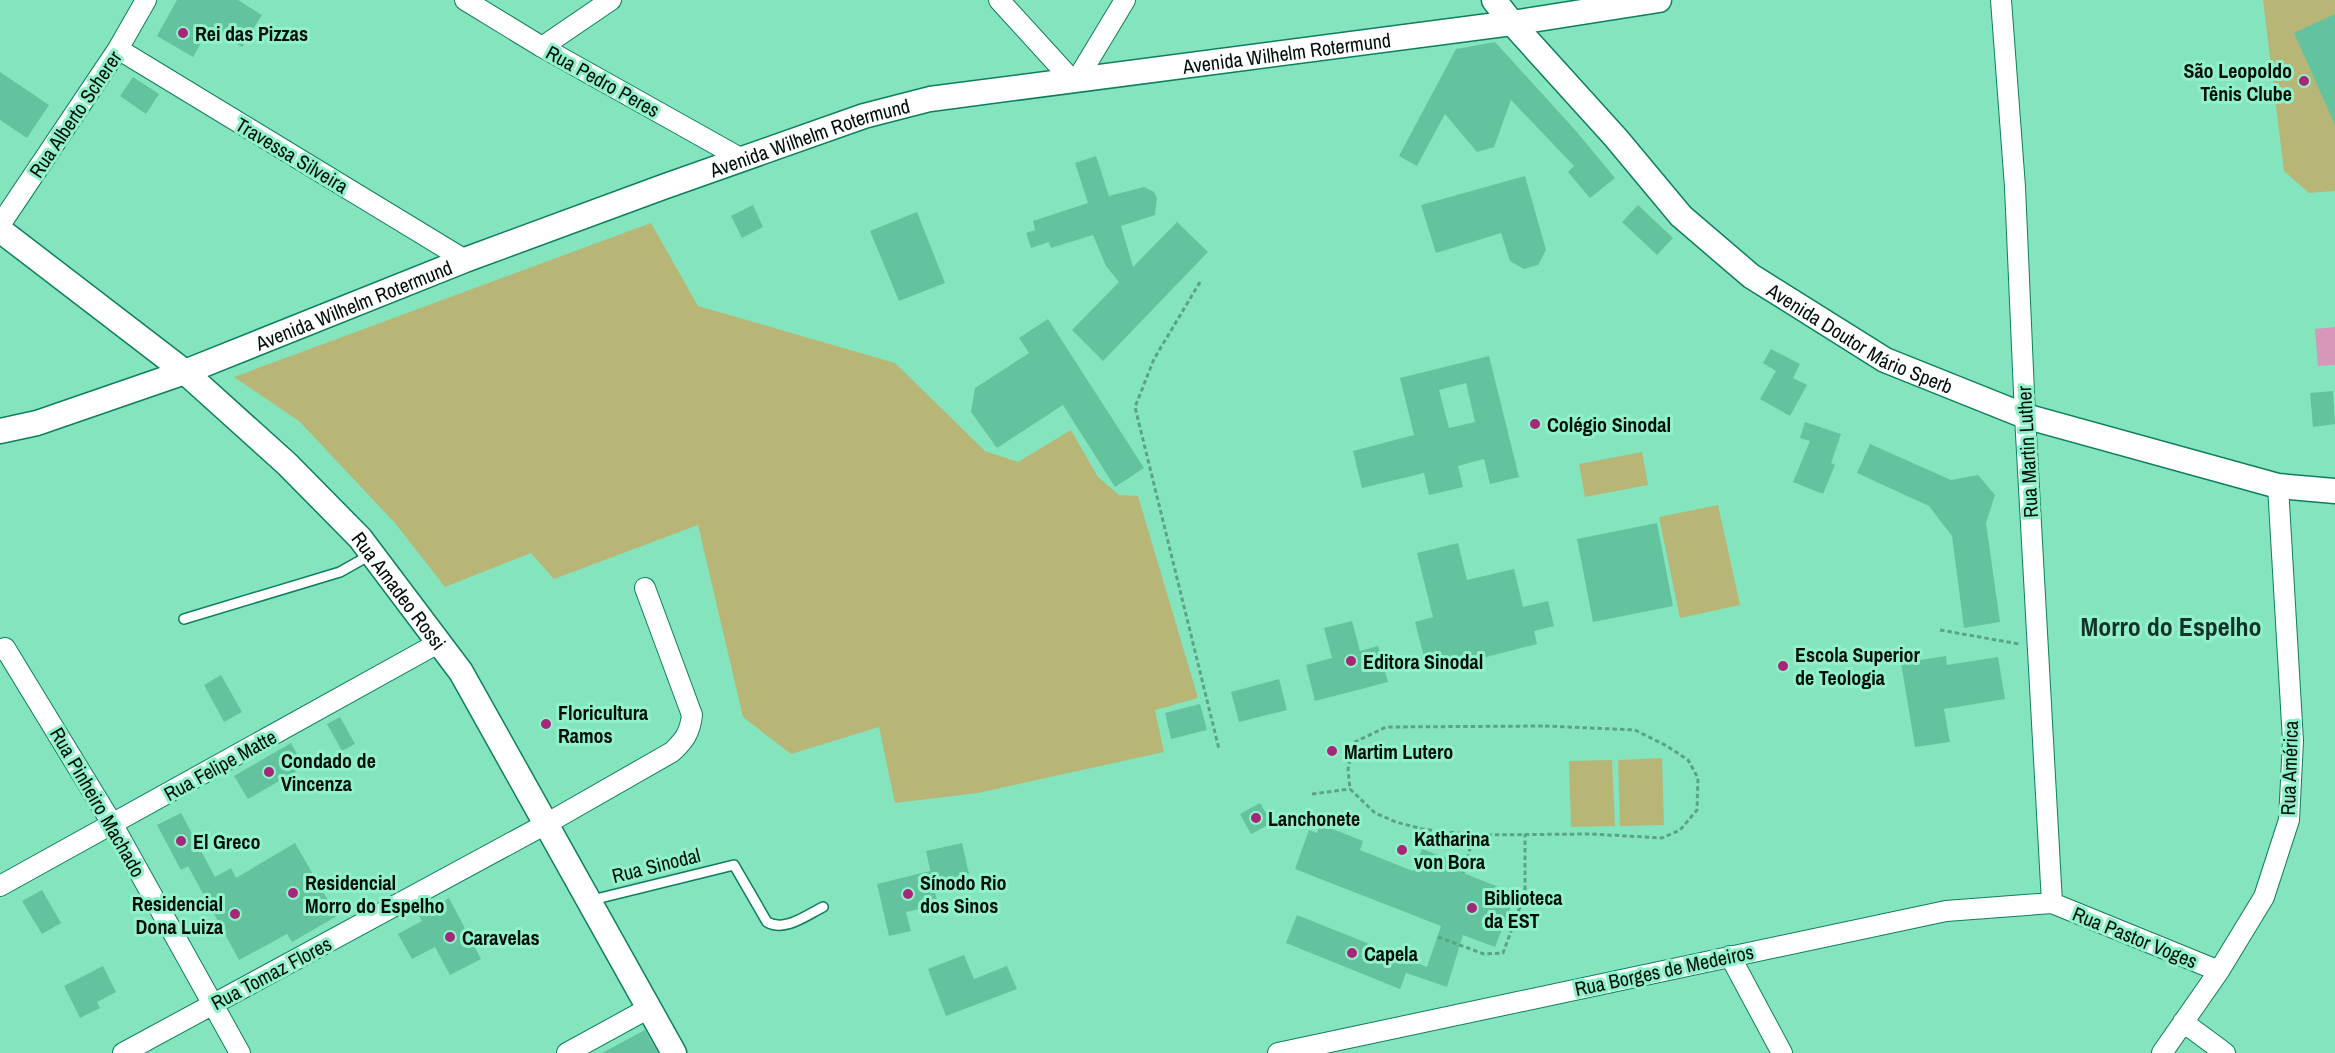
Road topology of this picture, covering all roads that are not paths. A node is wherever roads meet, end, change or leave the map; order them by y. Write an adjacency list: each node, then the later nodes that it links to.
1 (146, 0): 11 (street, Rua Alberto Scherer)
2 (465, 0): 10 (street, Rua Pedro Peres)
3 (611, 0): 10 (street)
4 (999, 0): 12 (street)
5 (1125, 0): 12 (street)
6 (1494, 0): 9 (street, Avenida Doutor Mário Sperb)
7 (1659, 0): 9 (street, Avenida Wilhelm Rotermund)
8 (2001, 0): 18 (street, Rua Martin Luther)
9 (1512, 23): 12 (street, Avenida Wilhelm Rotermund); 18 (street, Avenida Doutor Mário Sperb)
10 (542, 47): 13 (street, Rua Pedro Peres)
11 (118, 50): 14 (street, Rua Alberto Scherer); 16 (street, Travessa Silveira)
12 (1075, 79): 13 (street, Avenida Wilhelm Rotermund)
13 (742, 159): 16 (street, Avenida Wilhelm Rotermund)
14 (0, 225)
15 (0, 230): 17 (street, Rua Amadeo Rossi)
16 (465, 260): 17 (street, Avenida Wilhelm Rotermund)
17 (185, 372): 19 (street, Avenida Wilhelm Rotermund); 22 (street, Rua Amadeo Rossi)
18 (2025, 416): 20 (street, Avenida Doutor Mário Sperb); 31 (street, Rua Martin Luther)
19 (0, 431)
20 (2278, 486): 21 (street, Avenida Doutor Mário Sperb); 34 (street, Rua América)
21 (2335, 491)
22 (372, 554): 24 (lane); 25 (street, Rua Amadeo Rossi)
23 (645, 588): 27 (street, Rua Tomaz Flores)
24 (184, 619)
25 (440, 642): 27 (street, Rua Amadeo Rossi); 28 (street, Rua Felipe Matte)
26 (3, 649): 28 (street, Rua Pinheiro Machado)
27 (546, 824): 30 (street, Rua Amadeo Rossi); 35 (street, Rua Tomaz Flores)
28 (113, 825): 29 (street, Rua Felipe Matte); 35 (street, Rua Pinheiro Machado)
29 (0, 886)
30 (588, 901): 32 (lane, Rua Sinodal); 36 (street, Rua Amadeo Rossi)
31 (2052, 903): 33 (street, Rua Borges de Medeiros); 34 (street, Rua Pastor Voges)
32 (823, 907)
33 (1730, 956): 38 (street, Rua Borges de Medeiros); 45 (street)
34 (2219, 971): 37 (street, Rua América)
35 (213, 1005): 39 (street, Rua Tomaz Flores); 40 (street, Rua Pinheiro Machado)
36 (649, 1008): 41 (street); 42 (street, Rua Amadeo Rossi)
37 (2183, 1022): 46 (street, Rua América); 47 (street)
38 (1342, 1040): 43 (street, Rua Borges de Medeiros); 44 (street)
39 (123, 1053)
40 (240, 1053)
41 (567, 1053)
42 (674, 1053)
43 (1278, 1053)
44 (1362, 1053)
45 (1782, 1053)
46 (2162, 1053)
47 (2225, 1053)

